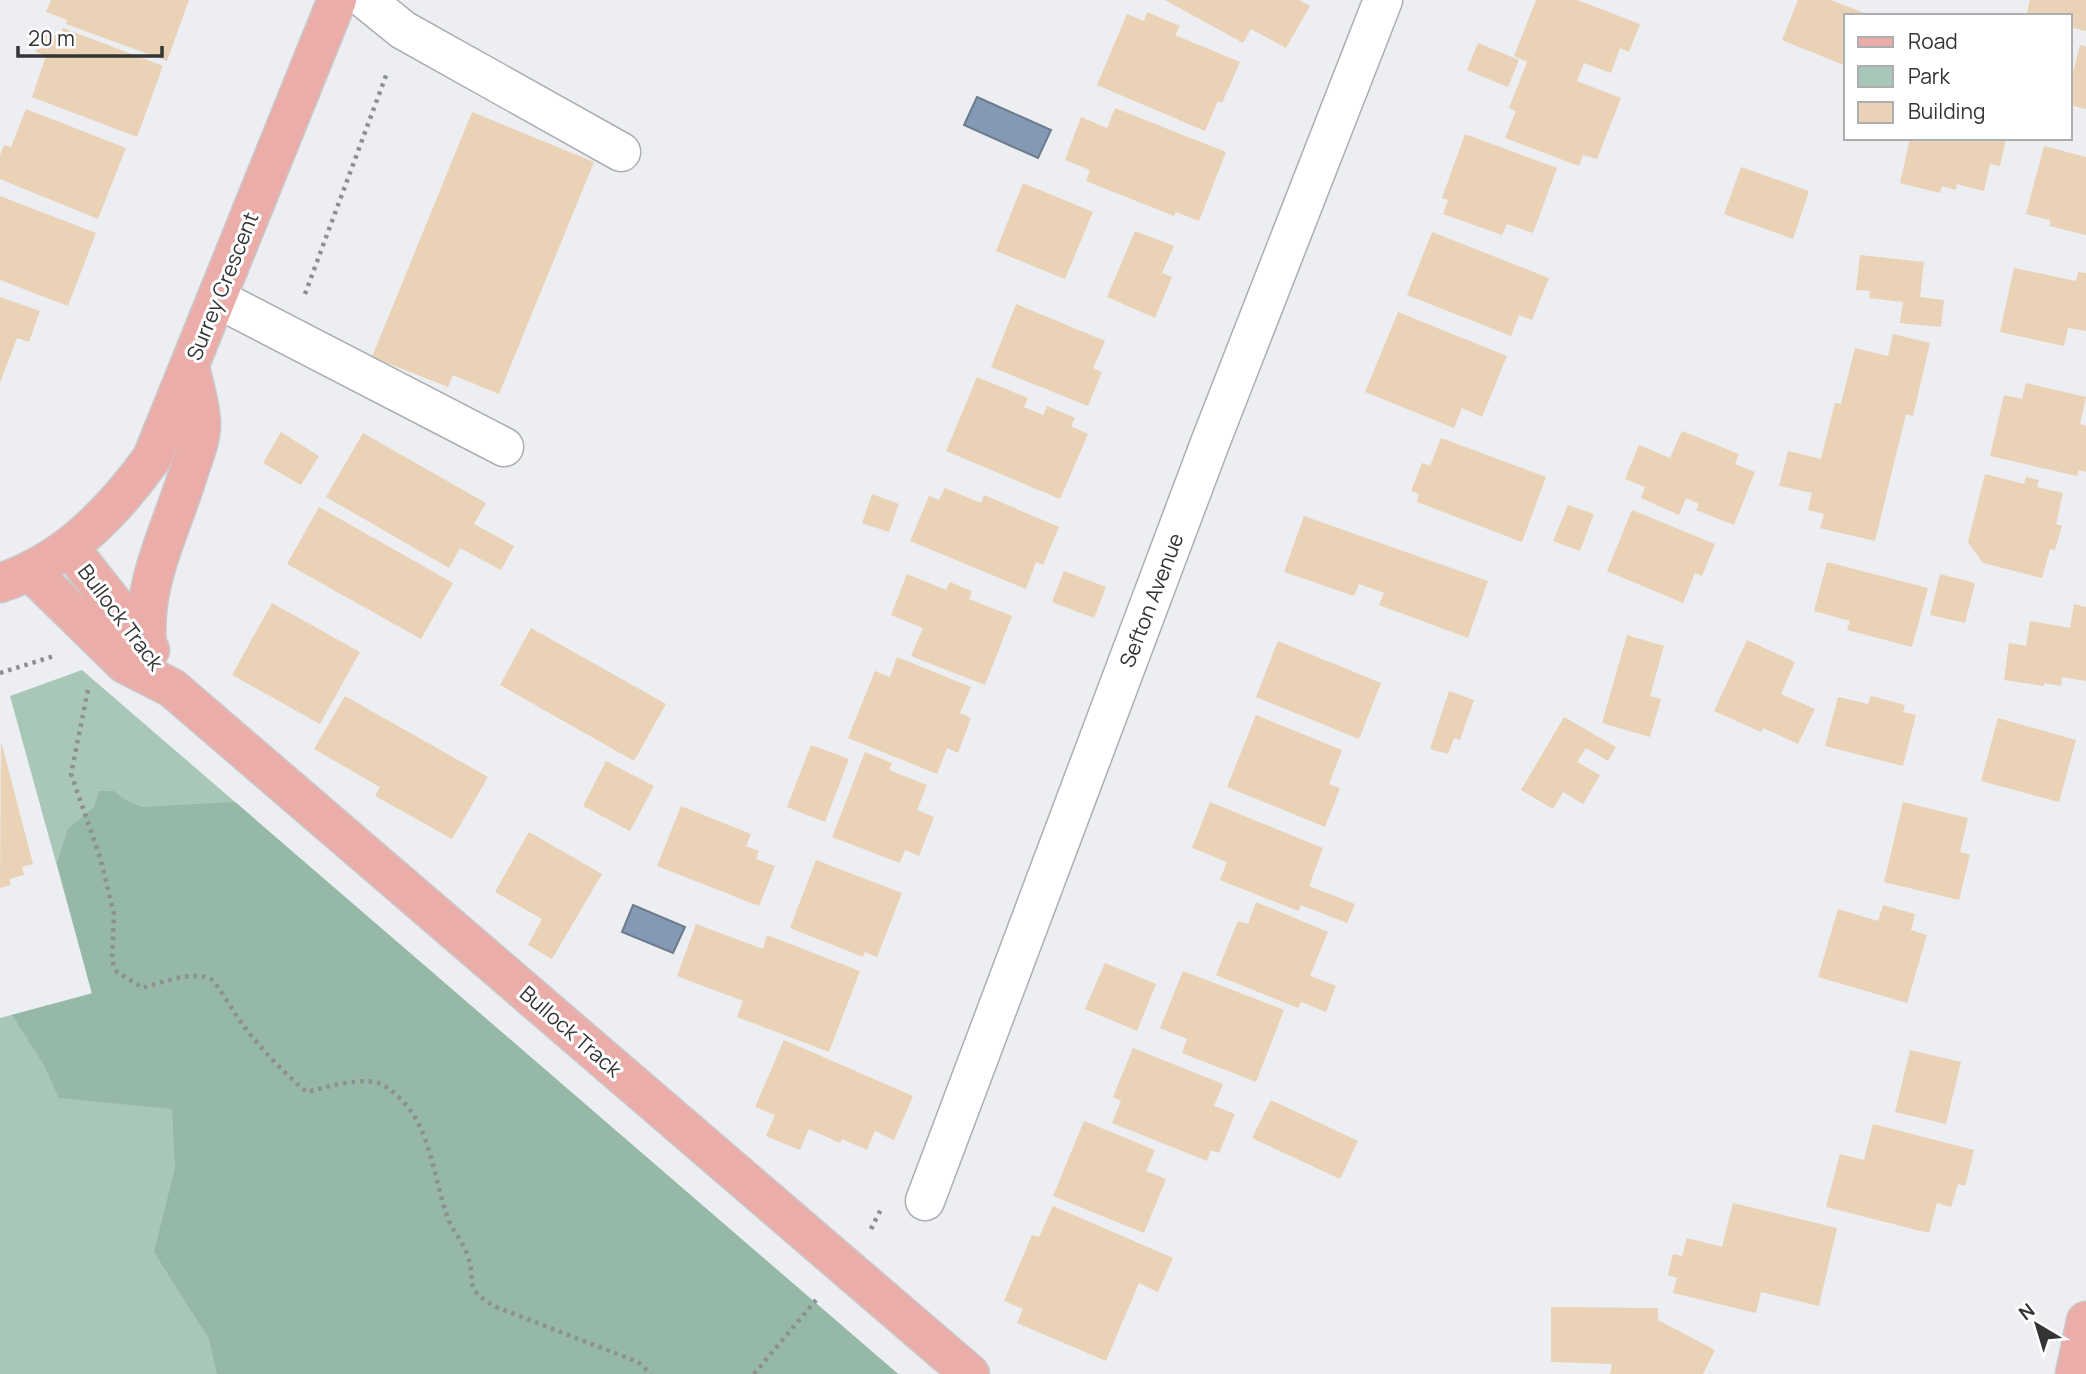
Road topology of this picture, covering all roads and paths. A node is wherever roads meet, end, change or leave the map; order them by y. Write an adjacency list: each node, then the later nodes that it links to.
1 (337, 0): 6 (main road, Surrey Crescent)
2 (366, 0): 4 (street)
3 (1383, 0): 15 (street, Sefton Avenue)
4 (403, 30): 5 (street); 7 (path)
5 (621, 152)
6 (218, 299): 7 (street); 8 (main road, Surrey Crescent)
7 (289, 336): 9 (street)
8 (190, 366): 10 (main road, Surrey Crescent); 12 (main road)
9 (504, 447)
10 (69, 547): 11 (main road, Surrey Crescent); 12 (main road, Bullock Track)
11 (15, 578): 14 (main road, Bullock Track)
12 (147, 646): 14 (main road, Bullock Track)
13 (88, 687): 20 (path)
14 (172, 688): 22 (main road, Bullock Track)
15 (925, 1201)
16 (883, 1204): 17 (path)
17 (868, 1237)
18 (822, 1293): 21 (path)
19 (2086, 1321): 23 (main road)
20 (651, 1374)
21 (754, 1374)
22 (970, 1374)
23 (2075, 1374)

